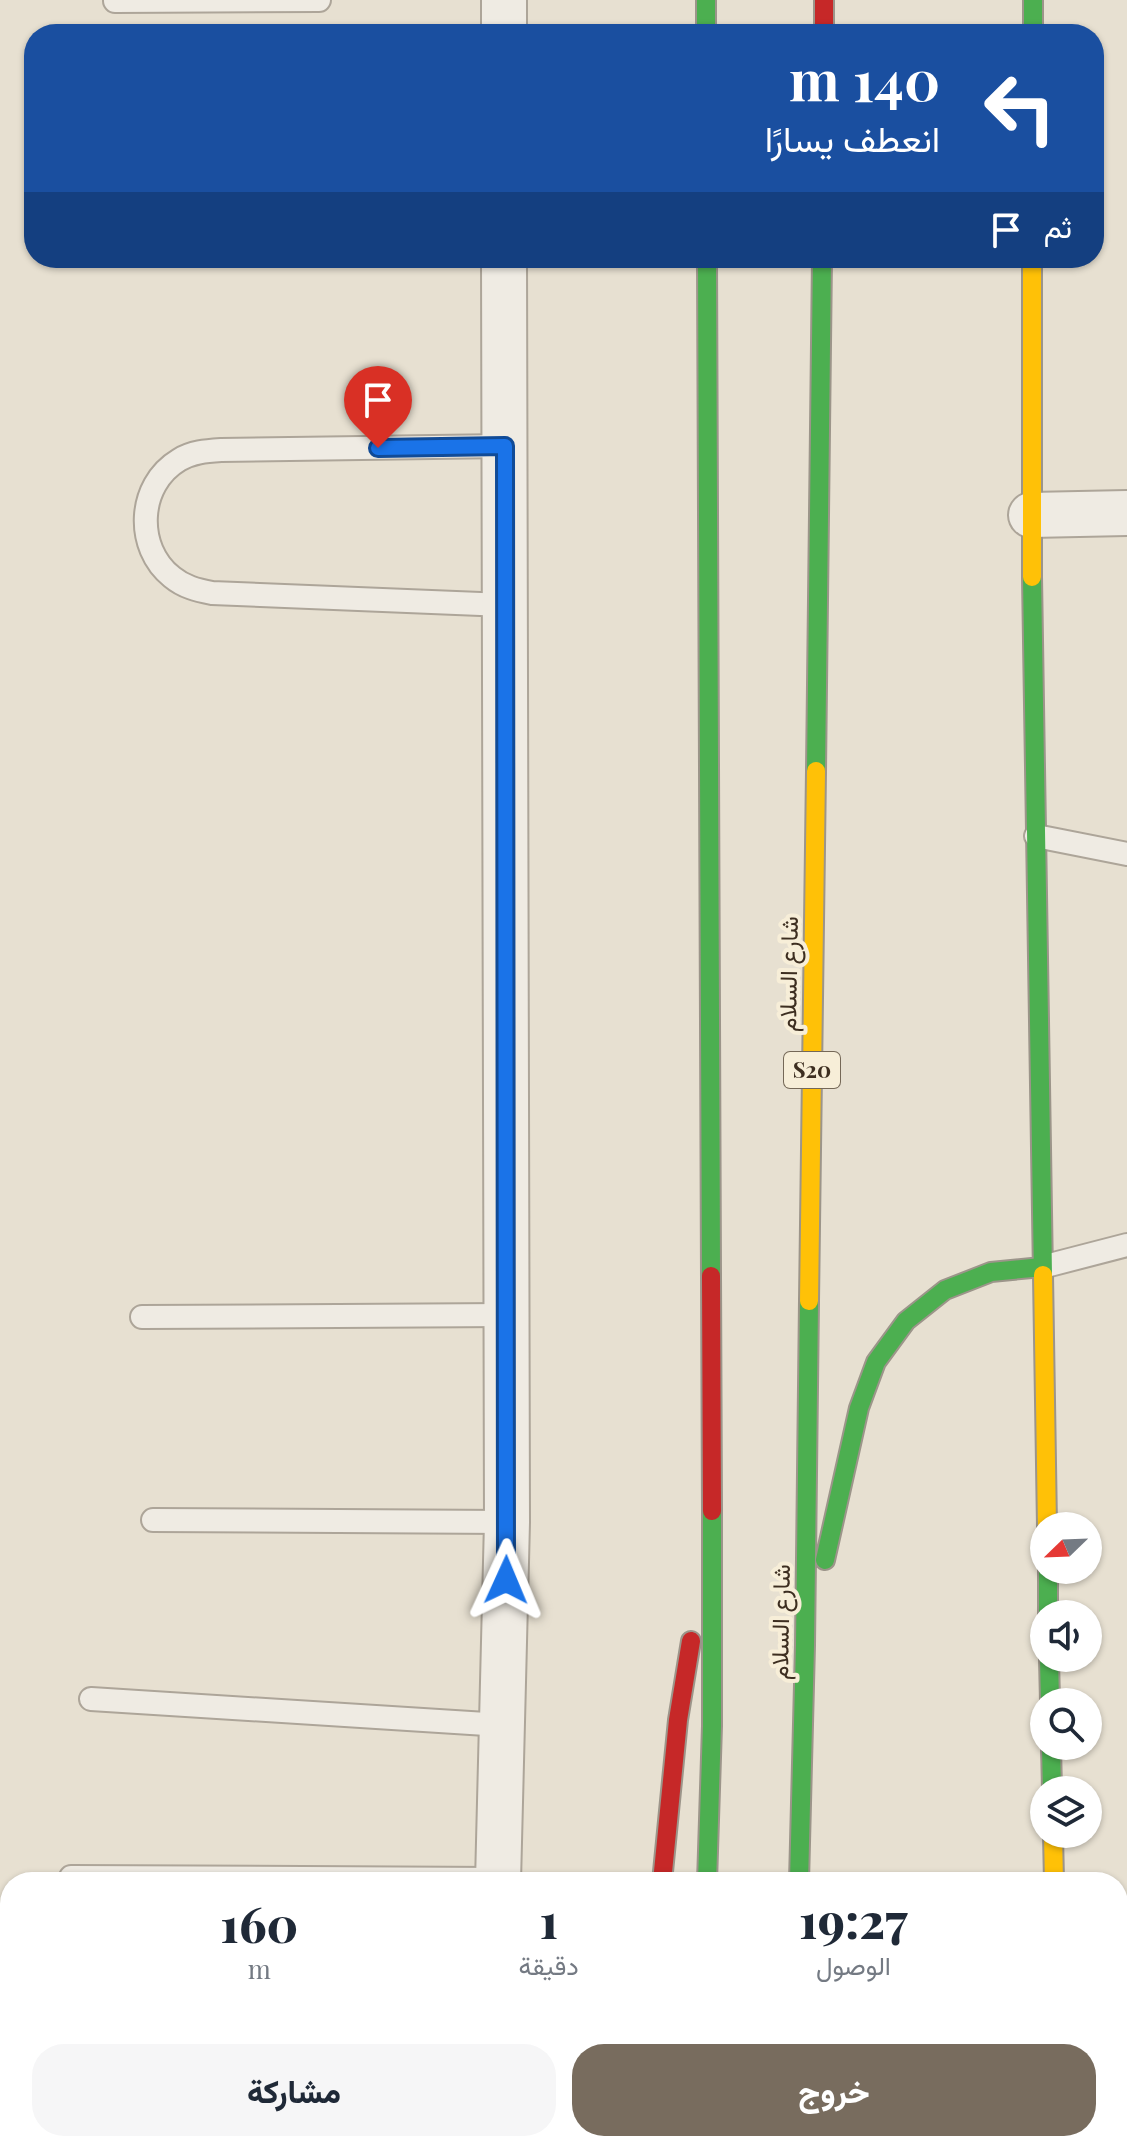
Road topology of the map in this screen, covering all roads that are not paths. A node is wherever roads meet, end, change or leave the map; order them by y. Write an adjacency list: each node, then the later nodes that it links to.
1 (319, 0): 6 (lane)
2 (504, 0): 7 (street)
3 (706, 0): 8 (main road)
4 (824, 0): 9 (main road)
5 (1033, 0): 10 (main road)
6 (115, 1)
7 (504, 24)
8 (706, 24)
9 (824, 24)
10 (1033, 24)
11 (504, 268): 15 (street)
12 (707, 268): 28 (main road)
13 (822, 268): 29 (main road, شارع السلام / S20)
14 (1032, 268): 17 (main road)
15 (505, 446): 18 (street); 18 (lane)
16 (1127, 513): 17 (street)
17 (1031, 515): 19 (main road)
18 (505, 605): 23 (street)
19 (1036, 836): 20 (lane); 22 (main road)
20 (1127, 854)
21 (1127, 1245): 22 (lane)
22 (1042, 1267): 25 (main road); 29 (main road)
23 (507, 1315): 24 (lane); 27 (street)
24 (142, 1317)
25 (1047, 1512)
26 (153, 1520): 27 (lane)
27 (507, 1522): 31 (street)
28 (712, 1574): 34 (main road); 35 (main road)
29 (805, 1645): 36 (main road, شارع السلام / S20)
30 (91, 1699): 31 (lane)
31 (502, 1725): 33 (street)
32 (1053, 1848): 37 (main road)
33 (498, 1872)
34 (663, 1872)
35 (707, 1872)
36 (799, 1872)
37 (1054, 1872)

